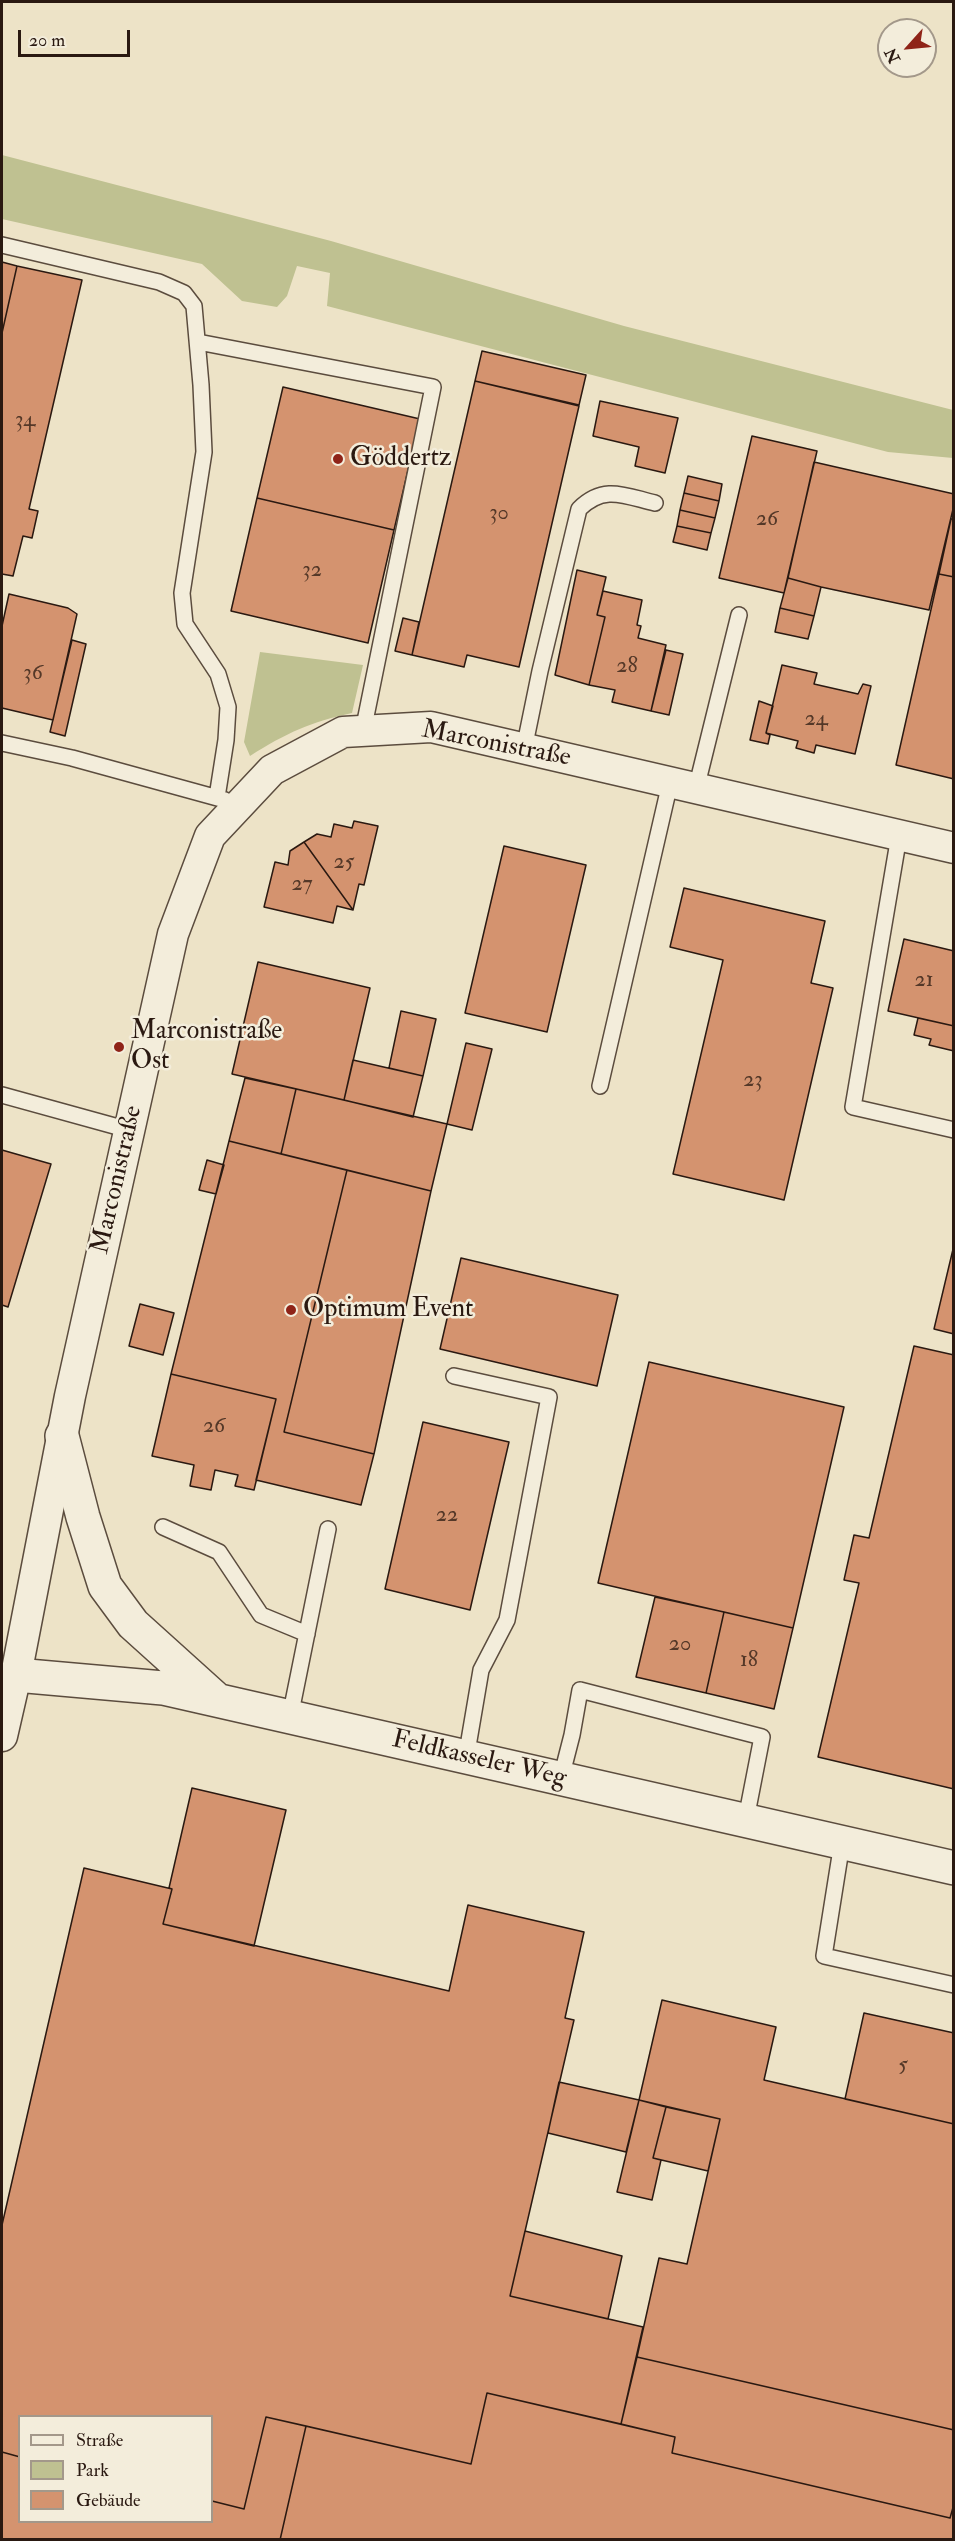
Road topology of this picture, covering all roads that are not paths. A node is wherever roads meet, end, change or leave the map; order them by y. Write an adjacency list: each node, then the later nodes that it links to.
1 (2, 245): 2 (lane)
2 (198, 342): 5 (lane); 9 (lane)
3 (655, 503): 7 (lane)
4 (739, 615): 8 (lane)
5 (363, 731): 7 (street, Marconistraße); 9 (street, Marconistraße)
6 (2, 743): 9 (lane)
7 (524, 749): 8 (street, Marconistraße)
8 (683, 786): 10 (street, Marconistraße); 12 (lane)
9 (228, 801): 14 (street, Marconistraße)
10 (899, 836): 11 (street, Marconistraße); 15 (lane)
11 (954, 848)
12 (600, 1086)
13 (2, 1095): 14 (lane)
14 (129, 1130): 17 (street, Marconistraße)
15 (954, 1130)
16 (454, 1376): 25 (lane)
17 (62, 1436): 21 (street, Marconistraße); 22 (street)
18 (163, 1527): 20 (lane)
19 (328, 1529): 20 (lane)
20 (307, 1634): 23 (lane)
21 (9, 1676): 22 (street, Feldkasseler Weg); 24 (street, Marconistraße)
22 (219, 1701): 23 (street, Feldkasseler Weg)
23 (290, 1717): 25 (street, Feldkasseler Weg)
24 (2, 1736)
25 (466, 1758): 26 (street, Feldkasseler Weg)
26 (561, 1778): 27 (street, Feldkasseler Weg); 27 (lane)
27 (746, 1819): 28 (street, Feldkasseler Weg)
28 (842, 1843): 29 (street, Feldkasseler Weg); 30 (lane)
29 (954, 1868)
30 (954, 1985)

